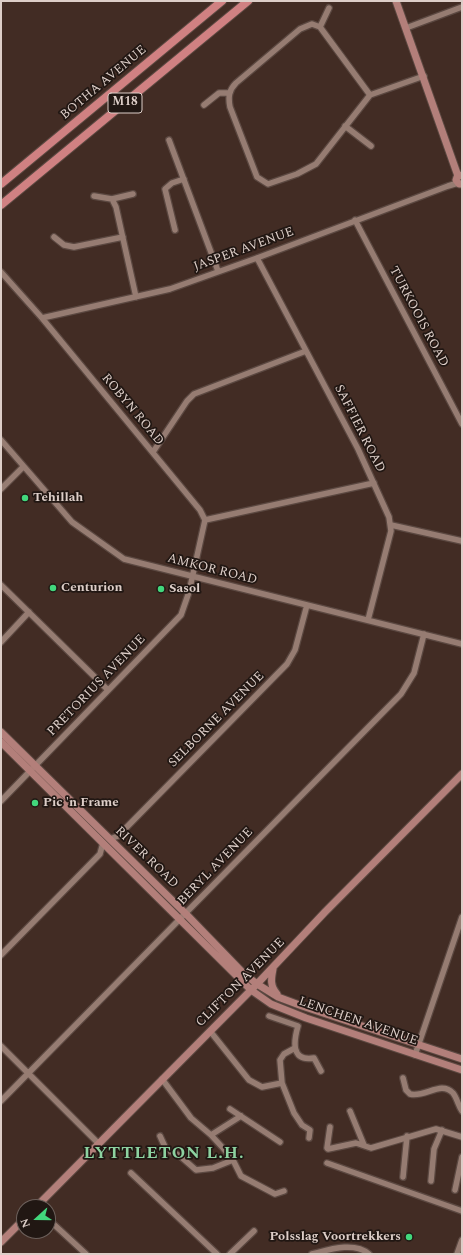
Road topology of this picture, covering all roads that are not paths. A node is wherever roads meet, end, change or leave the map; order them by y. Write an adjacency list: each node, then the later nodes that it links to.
1 (222, 1): 17 (main road, BOTHA AVENUE / M18)
2 (248, 1): 21 (main road, M18)
3 (396, 1): 7 (main road)
4 (462, 7): 7 (street)
5 (329, 8): 6 (street)
6 (320, 26): 9 (street); 10 (street)
7 (406, 28): 8 (main road)
8 (424, 76): 10 (street); 16 (main road)
9 (229, 93): 11 (street); 12 (street)
10 (370, 95): 12 (street)
11 (204, 106)
12 (346, 126): 14 (street)
13 (169, 140): 15 (street)
14 (371, 146)
15 (184, 179): 23 (street); 27 (street)
16 (460, 181): 22 (street, JASPER AVENUE)
17 (1, 184)
18 (133, 194): 20 (street)
19 (94, 196): 20 (street)
20 (112, 200): 25 (street)
21 (1, 205)
22 (355, 220): 26 (street, JASPER AVENUE); 32 (street, TURKOOIS ROAD)
23 (176, 230)
24 (54, 237): 25 (street)
25 (122, 237): 29 (street)
26 (257, 258): 27 (street, JASPER AVENUE); 31 (street, SAFFIER ROAD)
27 (218, 271): 29 (street, JASPER AVENUE)
28 (1, 272): 30 (street, ROBYN ROAD)
29 (136, 297): 30 (street, JASPER AVENUE)
30 (42, 318): 34 (street, ROBYN ROAD)
31 (306, 350): 34 (street); 36 (street, SAFFIER ROAD)
32 (462, 424)
33 (1, 440): 35 (street, AMKOR ROAD)
34 (153, 452): 38 (street, ROBYN ROAD)
35 (24, 467): 37 (street); 41 (street, AMKOR ROAD)
36 (374, 483): 38 (street); 39 (street, SAFFIER ROAD)
37 (1, 489)
38 (205, 520): 41 (street)
39 (391, 525): 40 (street); 45 (street)
40 (462, 541)
41 (192, 577): 43 (street, AMKOR ROAD); 49 (street, PRETORIUS AVENUE)
42 (1, 585): 44 (street)
43 (307, 606): 45 (street, AMKOR ROAD); 55 (street, SELBORNE AVENUE)
44 (29, 612): 47 (street); 49 (street)
45 (368, 620): 46 (street, AMKOR ROAD)
46 (424, 634): 48 (street, AMKOR ROAD); 59 (street, BERYL AVENUE)
47 (1, 642)
48 (462, 644)
49 (108, 690): 52 (street, PRETORIUS AVENUE)
50 (1, 732): 52 (main road, RIVER ROAD)
51 (1, 742): 52 (main road, RIVER ROAD)
52 (33, 768): 54 (street, PRETORIUS AVENUE); 56 (main road, RIVER ROAD)
53 (462, 774): 63 (main road, CLIFTON AVENUE)
54 (1, 801)
55 (118, 836): 56 (street, SELBORNE AVENUE); 57 (street)
56 (106, 841): 57 (main road, RIVER ROAD); 58 (street)
57 (114, 848): 58 (street); 59 (main road, RIVER ROAD); 61 (main road, RIVER ROAD)
58 (100, 854): 62 (street)
59 (185, 913): 61 (street, BERYL AVENUE); 64 (main road, RIVER ROAD)
60 (462, 917): 70 (street)
61 (180, 920): 65 (main road, RIVER ROAD); 76 (street, BERYL AVENUE)
62 (1, 956)
63 (273, 968): 64 (main road, CLIFTON AVENUE); 66 (main road)
64 (257, 984): 65 (main road, CLIFTON AVENUE); 66 (main road, LENCHEN AVENUE)
65 (251, 990): 68 (main road, CLIFTON AVENUE); 72 (main road, LENCHEN AVENUE)
66 (278, 996): 70 (main road, LENCHEN AVENUE)
67 (269, 1016): 71 (street)
68 (210, 1031): 78 (main road, CLIFTON AVENUE); 79 (street)
69 (1, 1046): 76 (street)
70 (418, 1046): 72 (street); 73 (main road, LENCHEN AVENUE)
71 (295, 1048): 75 (street); 79 (street)
72 (415, 1055): 74 (main road, LENCHEN AVENUE)
73 (462, 1059)
74 (462, 1070)
75 (321, 1071)
76 (29, 1073): 80 (street, BERYL AVENUE); 93 (street)
77 (403, 1078): 83 (street)
78 (162, 1079): 87 (street); 93 (main road, CLIFTON AVENUE)
79 (282, 1083): 91 (street)
80 (1, 1101)
81 (230, 1109): 84 (street)
82 (350, 1111): 94 (street)
83 (462, 1111)
84 (241, 1116): 87 (street); 92 (street)
85 (330, 1127): 94 (street)
86 (442, 1130): 89 (street); 90 (street); 100 (street)
87 (211, 1135): 96 (street)
88 (160, 1136): 96 (street)
89 (407, 1136): 94 (street); 99 (street)
90 (462, 1137)
91 (309, 1138)
92 (280, 1142)
93 (99, 1144): 103 (main road, CLIFTON AVENUE)
94 (364, 1145)
95 (462, 1157): 101 (street)
96 (233, 1160): 102 (street)
97 (327, 1163): 104 (street)
98 (131, 1174): 112 (street)
99 (403, 1177)
100 (431, 1181)
101 (455, 1190)
102 (284, 1191)
103 (44, 1199)
104 (462, 1211)
105 (56, 1226): 111 (street)
106 (16, 1227): 108 (main road)
107 (254, 1231): 113 (street)
108 (1, 1242)
109 (462, 1243): 116 (street)
110 (328, 1252): 114 (street); 115 (street)
111 (86, 1254)
112 (216, 1254)
113 (230, 1254)
114 (312, 1254)
115 (369, 1254)
116 (457, 1254)

